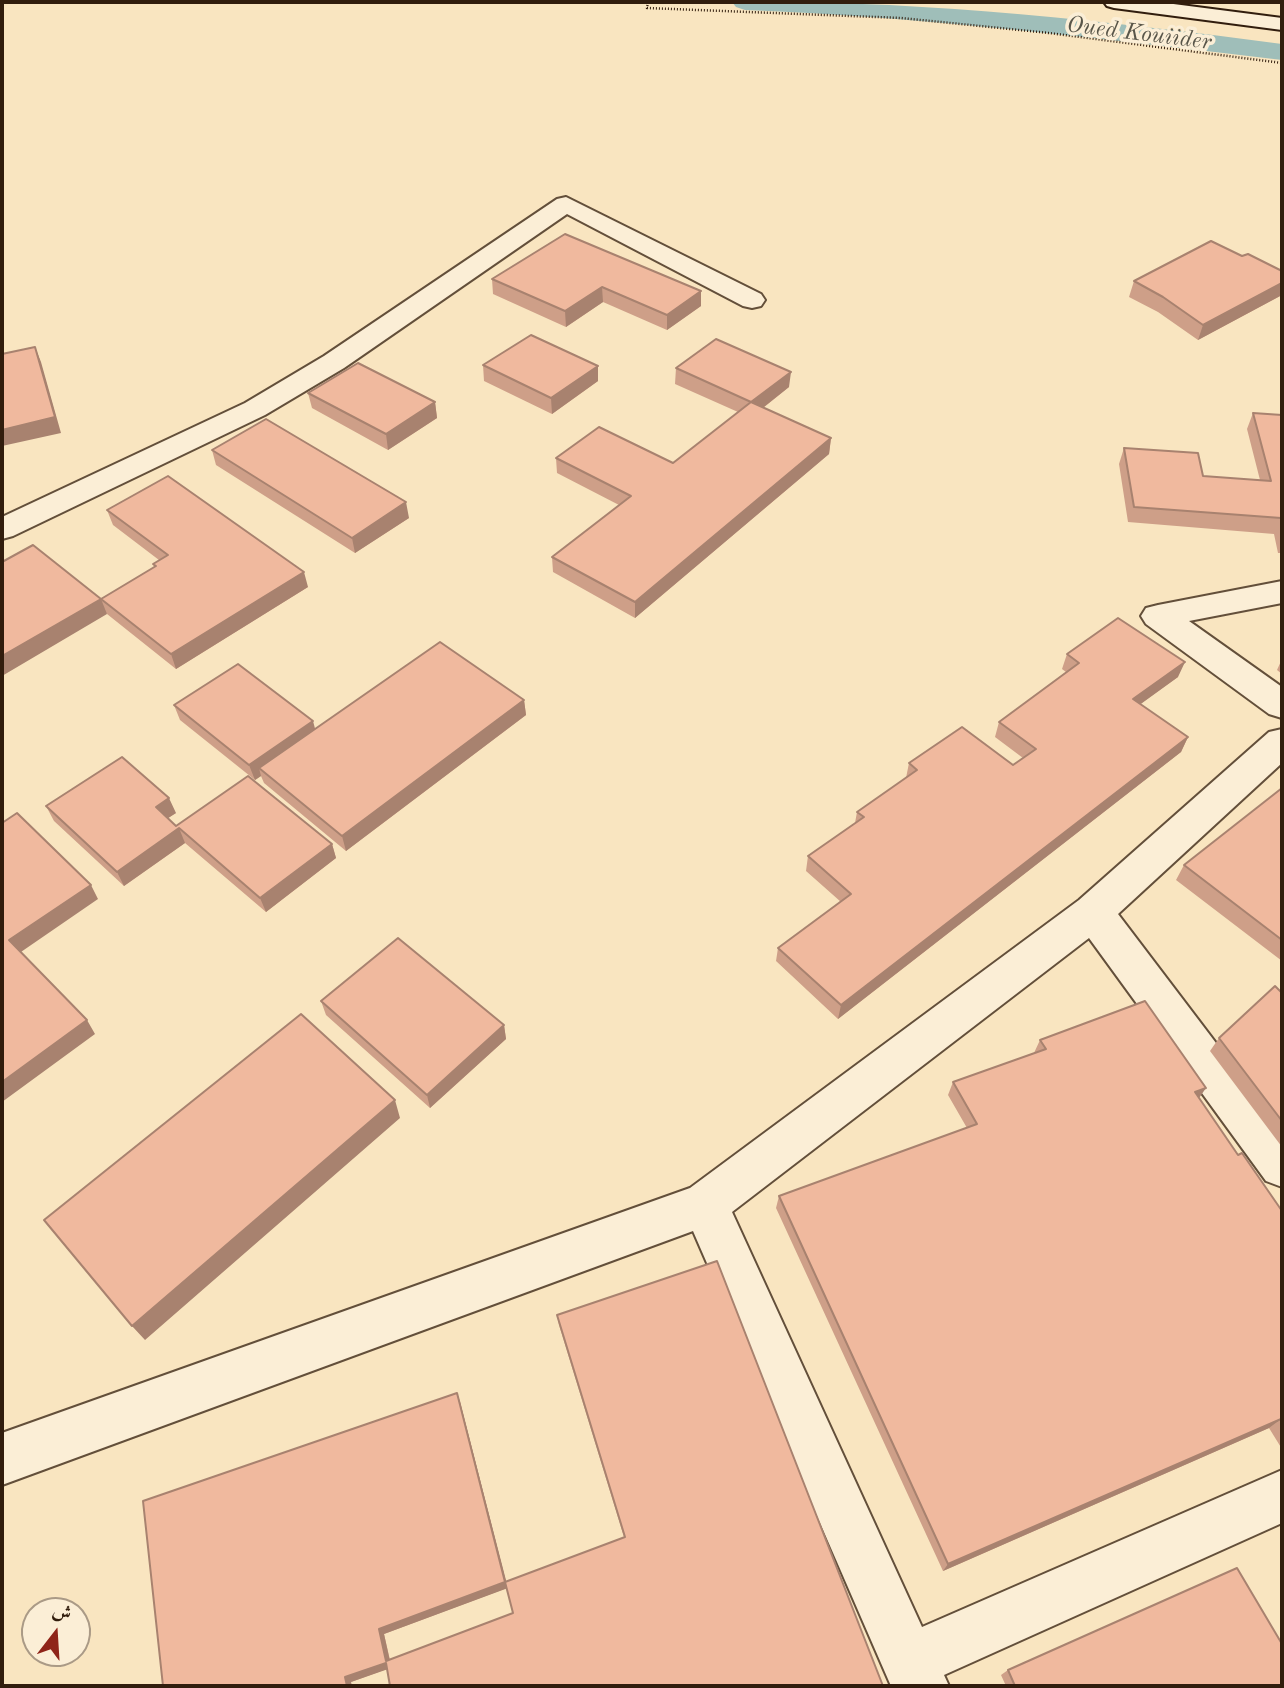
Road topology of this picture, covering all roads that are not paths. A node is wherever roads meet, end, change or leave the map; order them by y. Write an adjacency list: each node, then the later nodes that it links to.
1 (1114, 2): 2 (street)
2 (1282, 24)
3 (752, 300): 4 (street)
4 (2, 529)
5 (1282, 592): 6 (street)
6 (1282, 705)
7 (1282, 742): 8 (street)
8 (1093, 912): 9 (street); 10 (street)
9 (1282, 1166)
10 (705, 1205): 11 (street); 13 (street)
11 (2, 1459)
12 (1282, 1496): 13 (street)
13 (915, 1674)

